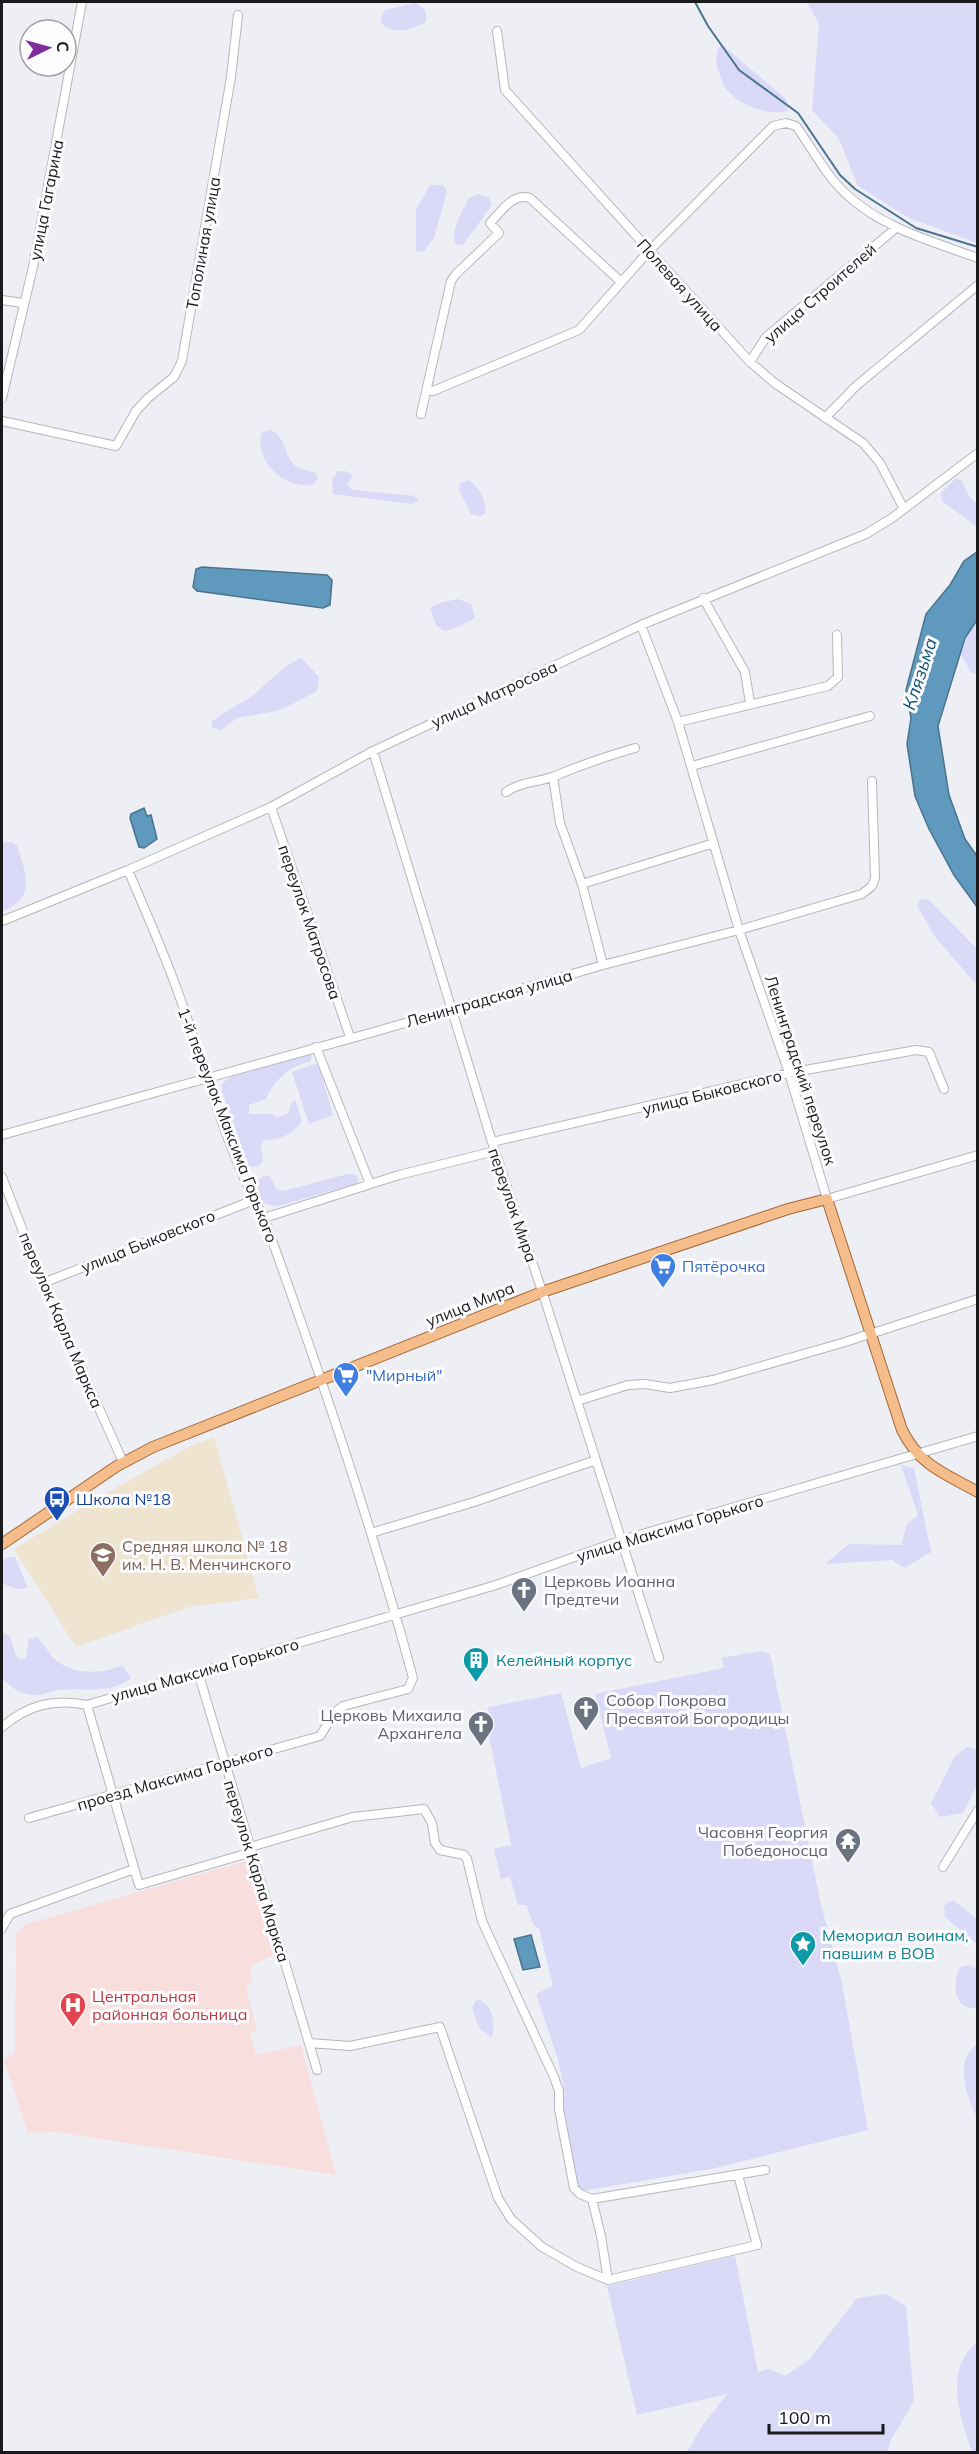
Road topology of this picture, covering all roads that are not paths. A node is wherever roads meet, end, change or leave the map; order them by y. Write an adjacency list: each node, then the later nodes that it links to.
1 (82, 2): 10 (street, улица Гагарина)
2 (238, 15): 16 (street, Тополиная улица)
3 (497, 31): 5 (street, Полевая улица)
4 (896, 228): 5 (street); 6 (street); 11 (street, улица Строителей)
5 (649, 251): 7 (street); 11 (street, Полевая улица)
6 (978, 258)
7 (621, 282): 12 (street); 12 (street)
8 (978, 285): 15 (street)
9 (2, 300): 10 (street)
10 (23, 303): 13 (street, улица Гагарина)
11 (750, 362): 15 (street, Полевая улица)
12 (428, 390): 14 (street)
13 (2, 398)
14 (421, 414)
15 (825, 418): 18 (street, Полевая улица)
16 (2, 421)
17 (978, 453): 18 (street, улица Матросова)
18 (904, 509): 19 (street, улица Матросова)
19 (703, 598): 20 (street, улица Матросова); 22 (street)
20 (641, 625): 24 (street, Ленинградский переулок); 26 (street, улица Матросова)
21 (837, 635): 22 (street)
22 (750, 703): 24 (street)
23 (870, 716): 27 (street)
24 (678, 722): 27 (street, Ленинградский переулок)
25 (635, 748): 28 (street)
26 (373, 751): 31 (street, улица Матросова); 38 (street, переулок Мира)
27 (692, 766): 32 (street, Ленинградский переулок)
28 (553, 777): 30 (street); 34 (street)
29 (872, 781): 36 (street, Ленинградская улица)
30 (506, 792)
31 (271, 807): 33 (street, улица Матросова); 39 (street, переулок Матросова)
32 (714, 843): 34 (street); 36 (street, Ленинградский переулок)
33 (128, 870): 35 (street, улица Матросова); 42 (street, 1-й переулок Максима Горького)
34 (582, 884): 37 (street)
35 (2, 921)
36 (739, 930): 37 (street, Ленинградская улица); 41 (street, Ленинградский переулок)
37 (603, 965): 38 (street, Ленинградская улица)
38 (453, 1009): 39 (street, Ленинградская улица); 45 (street, переулок Мира)
39 (350, 1037): 40 (street, Ленинградская улица)
40 (316, 1047): 42 (street, Ленинградская улица); 49 (street)
41 (789, 1073): 43 (street, улица Быковского); 45 (street, улица Быковского); 50 (street, Ленинградский переулок)
42 (207, 1079): 44 (street, Ленинградская улица); 51 (street, 1-й переулок Максима Горького)
43 (944, 1089)
44 (2, 1135)
45 (492, 1142): 46 (street, переулок Мира)
46 (495, 1151): 49 (street); 54 (street, переулок Мира)
47 (978, 1155): 50 (street, улица Мира)
48 (2, 1177): 53 (street, переулок Карла Маркса)
49 (370, 1184): 52 (street)
50 (827, 1198): 54 (main road, улица Мира); 56 (main road, Ленинградский переулок)
51 (254, 1200): 52 (street, 1-й переулок Максима Горького); 53 (street, улица Быковского)
52 (264, 1218): 57 (street, 1-й переулок Максима Горького)
53 (43, 1283): 62 (street, переулок Карла Маркса)
54 (542, 1292): 57 (main road, улица Мира); 58 (street, переулок Мира)
55 (978, 1299): 56 (street)
56 (871, 1332): 58 (street); 60 (main road, Ленинградский переулок)
57 (321, 1381): 62 (main road, улица Мира); 64 (street, 1-й переулок Максима Горького)
58 (577, 1401): 61 (street, переулок Мира)
59 (978, 1437): 60 (street, улица Максима Горького)
60 (916, 1454): 63 (main road); 65 (street, улица Максима Горького)
61 (596, 1460): 64 (street); 65 (street, переулок Мира)
62 (123, 1462): 66 (main road, улица Мира)
63 (978, 1492)
64 (371, 1533): 67 (street, 1-й переулок Максима Горького)
65 (622, 1540): 67 (street, улица Максима Горького); 68 (street, переулок Мира)
66 (2, 1544)
67 (396, 1614): 69 (street, улица Максима Горького); 72 (street, 1-й переулок Максима Горького)
68 (659, 1658)
69 (198, 1672): 70 (street, улица Максима Горького); 73 (street, переулок Карла Маркса)
70 (87, 1705): 71 (street); 74 (street)
71 (2, 1727)
72 (320, 1736): 73 (street, проезд Максима Горького)
73 (225, 1763): 74 (street, проезд Максима Горького); 77 (street, переулок Карла Маркса)
74 (112, 1794): 76 (street, проезд Максима Горького); 79 (street)
75 (978, 1810): 78 (street)
76 (29, 1818)
77 (251, 1850): 79 (street); 82 (street, переулок Карла Маркса); 86 (street)
78 (943, 1867)
79 (134, 1869): 80 (street)
80 (4, 1918): 81 (street)
81 (2, 1928)
82 (309, 2043): 83 (street, переулок Карла Маркса); 87 (street)
83 (317, 2070)
84 (765, 2170): 85 (street)
85 (738, 2175): 86 (street); 87 (street)
86 (591, 2199): 87 (street)
87 (608, 2280)

